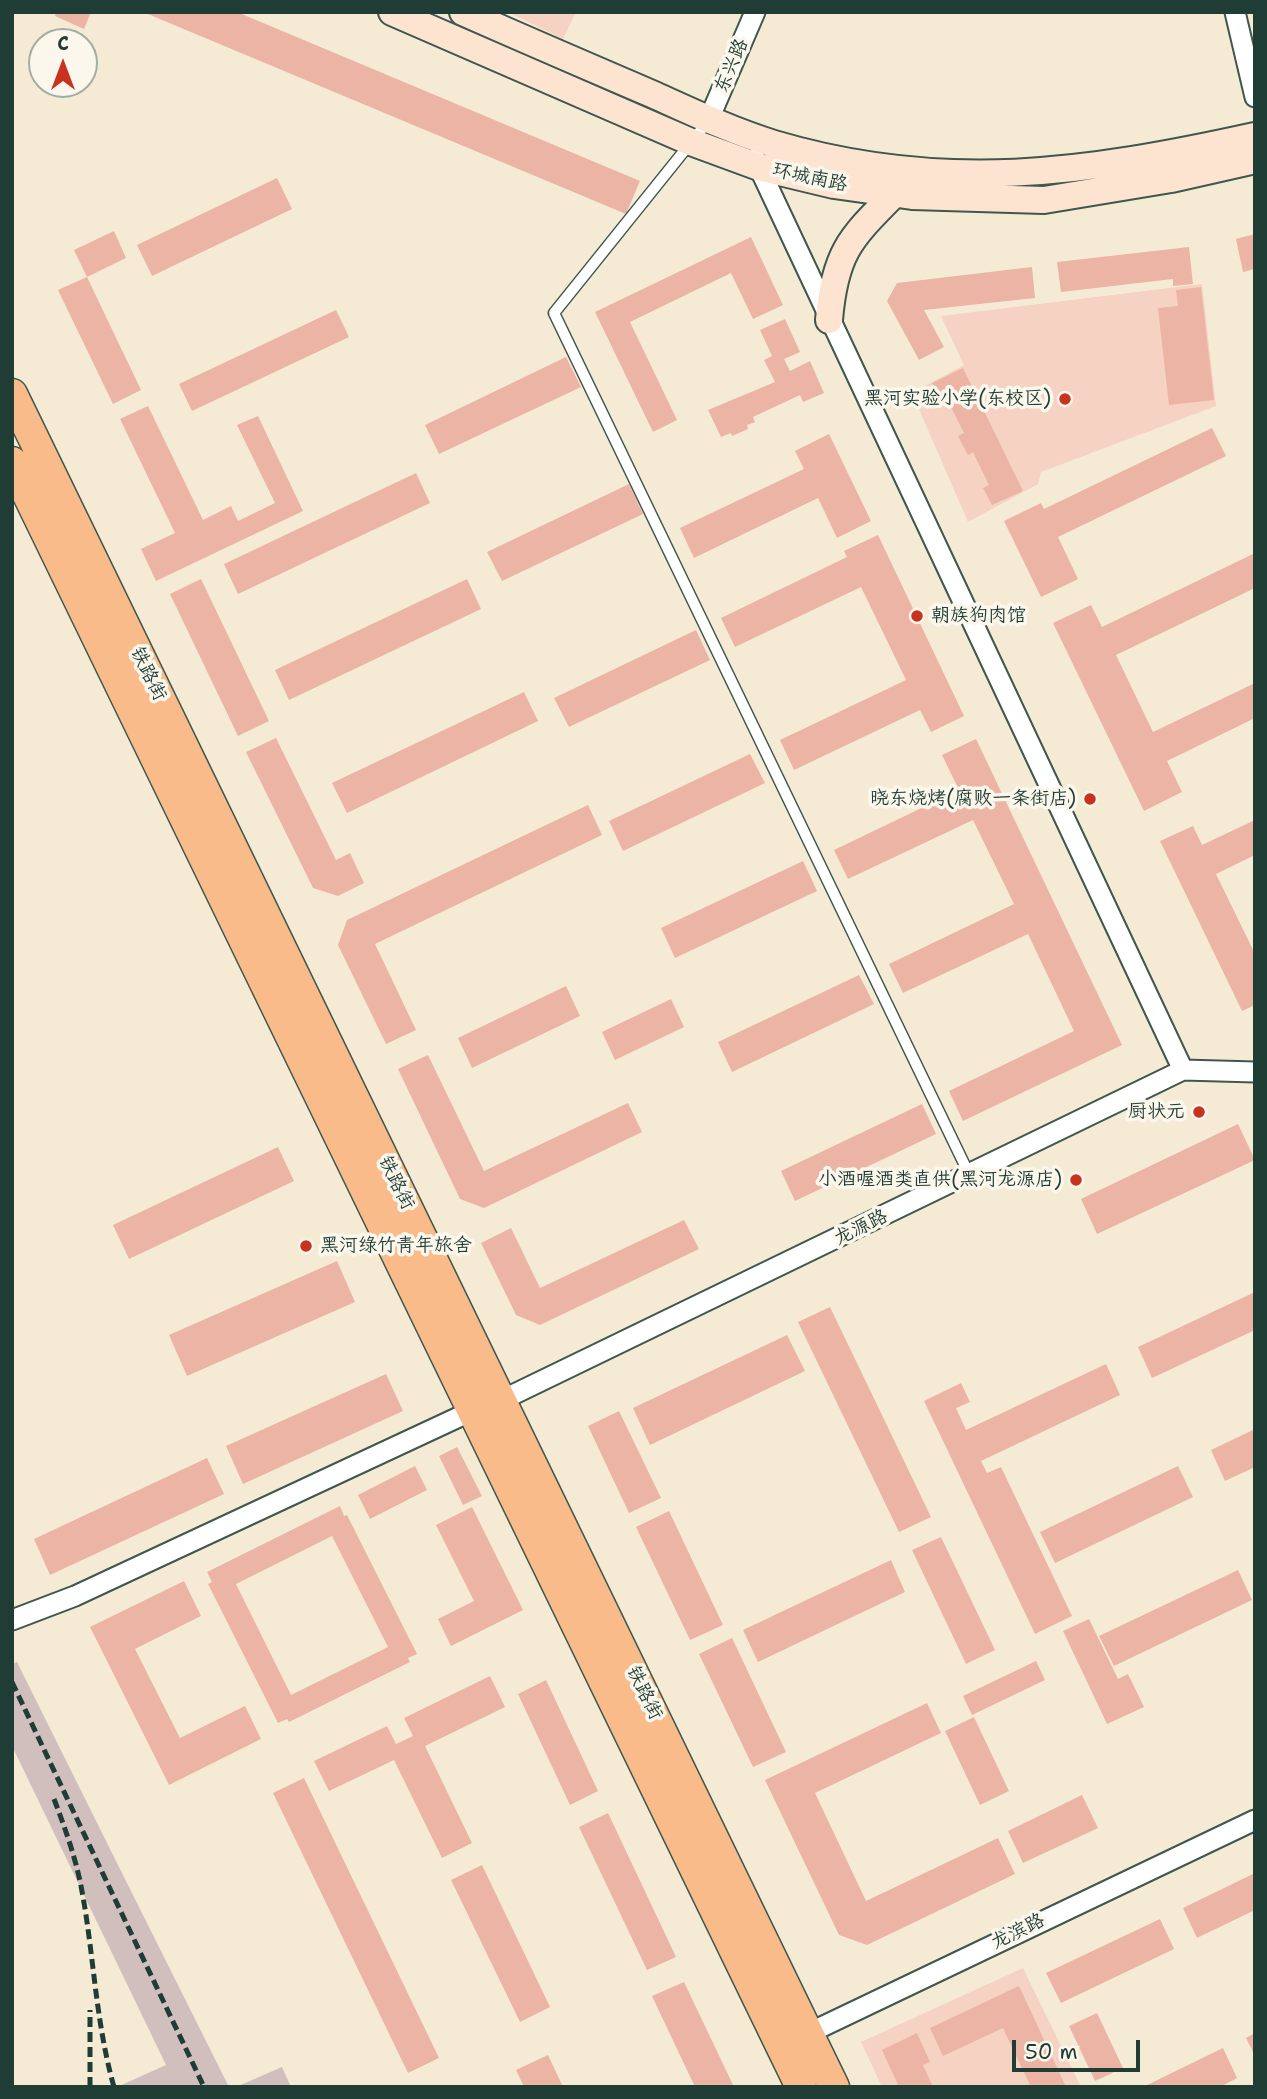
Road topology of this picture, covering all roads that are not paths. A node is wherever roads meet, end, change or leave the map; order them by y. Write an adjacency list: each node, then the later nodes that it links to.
1 (392, 12): 9 (main road, 环城南路)
2 (463, 12): 6 (main road, 环城南路)
3 (755, 12): 6 (street, 东兴路)
4 (1235, 12): 5 (street)
5 (1255, 97)
6 (709, 120): 7 (main road, 环城南路); 9 (lane)
7 (745, 134): 11 (street); 12 (main road, 环城南路)
8 (1255, 136): 12 (main road, 环城南路)
9 (691, 142): 11 (main road, 环城南路); 19 (lane)
10 (1255, 160): 13 (main road, 环城南路)
11 (759, 167): 13 (main road, 环城南路); 14 (street)
12 (916, 171): 13 (main road)
13 (893, 194): 14 (main road)
14 (829, 320): 17 (street)
15 (12, 394): 20 (main road, 铁路街)
16 (12, 463): 21 (main road, 铁路街)
17 (1183, 1070): 18 (street, 龙源路); 19 (street, 龙源路)
18 (1255, 1072)
19 (970, 1176): 20 (street, 龙源路)
20 (502, 1400): 21 (street, 龙源路); 24 (main road, 铁路街)
21 (472, 1411): 22 (street, 龙源路); 25 (main road, 铁路街)
22 (12, 1620)
23 (1255, 1820): 24 (street, 龙滨路)
24 (808, 2033): 25 (main road, 龙滨路); 27 (main road, 铁路街)
25 (782, 2046): 26 (main road, 铁路街)
26 (801, 2087)
27 (834, 2087)

